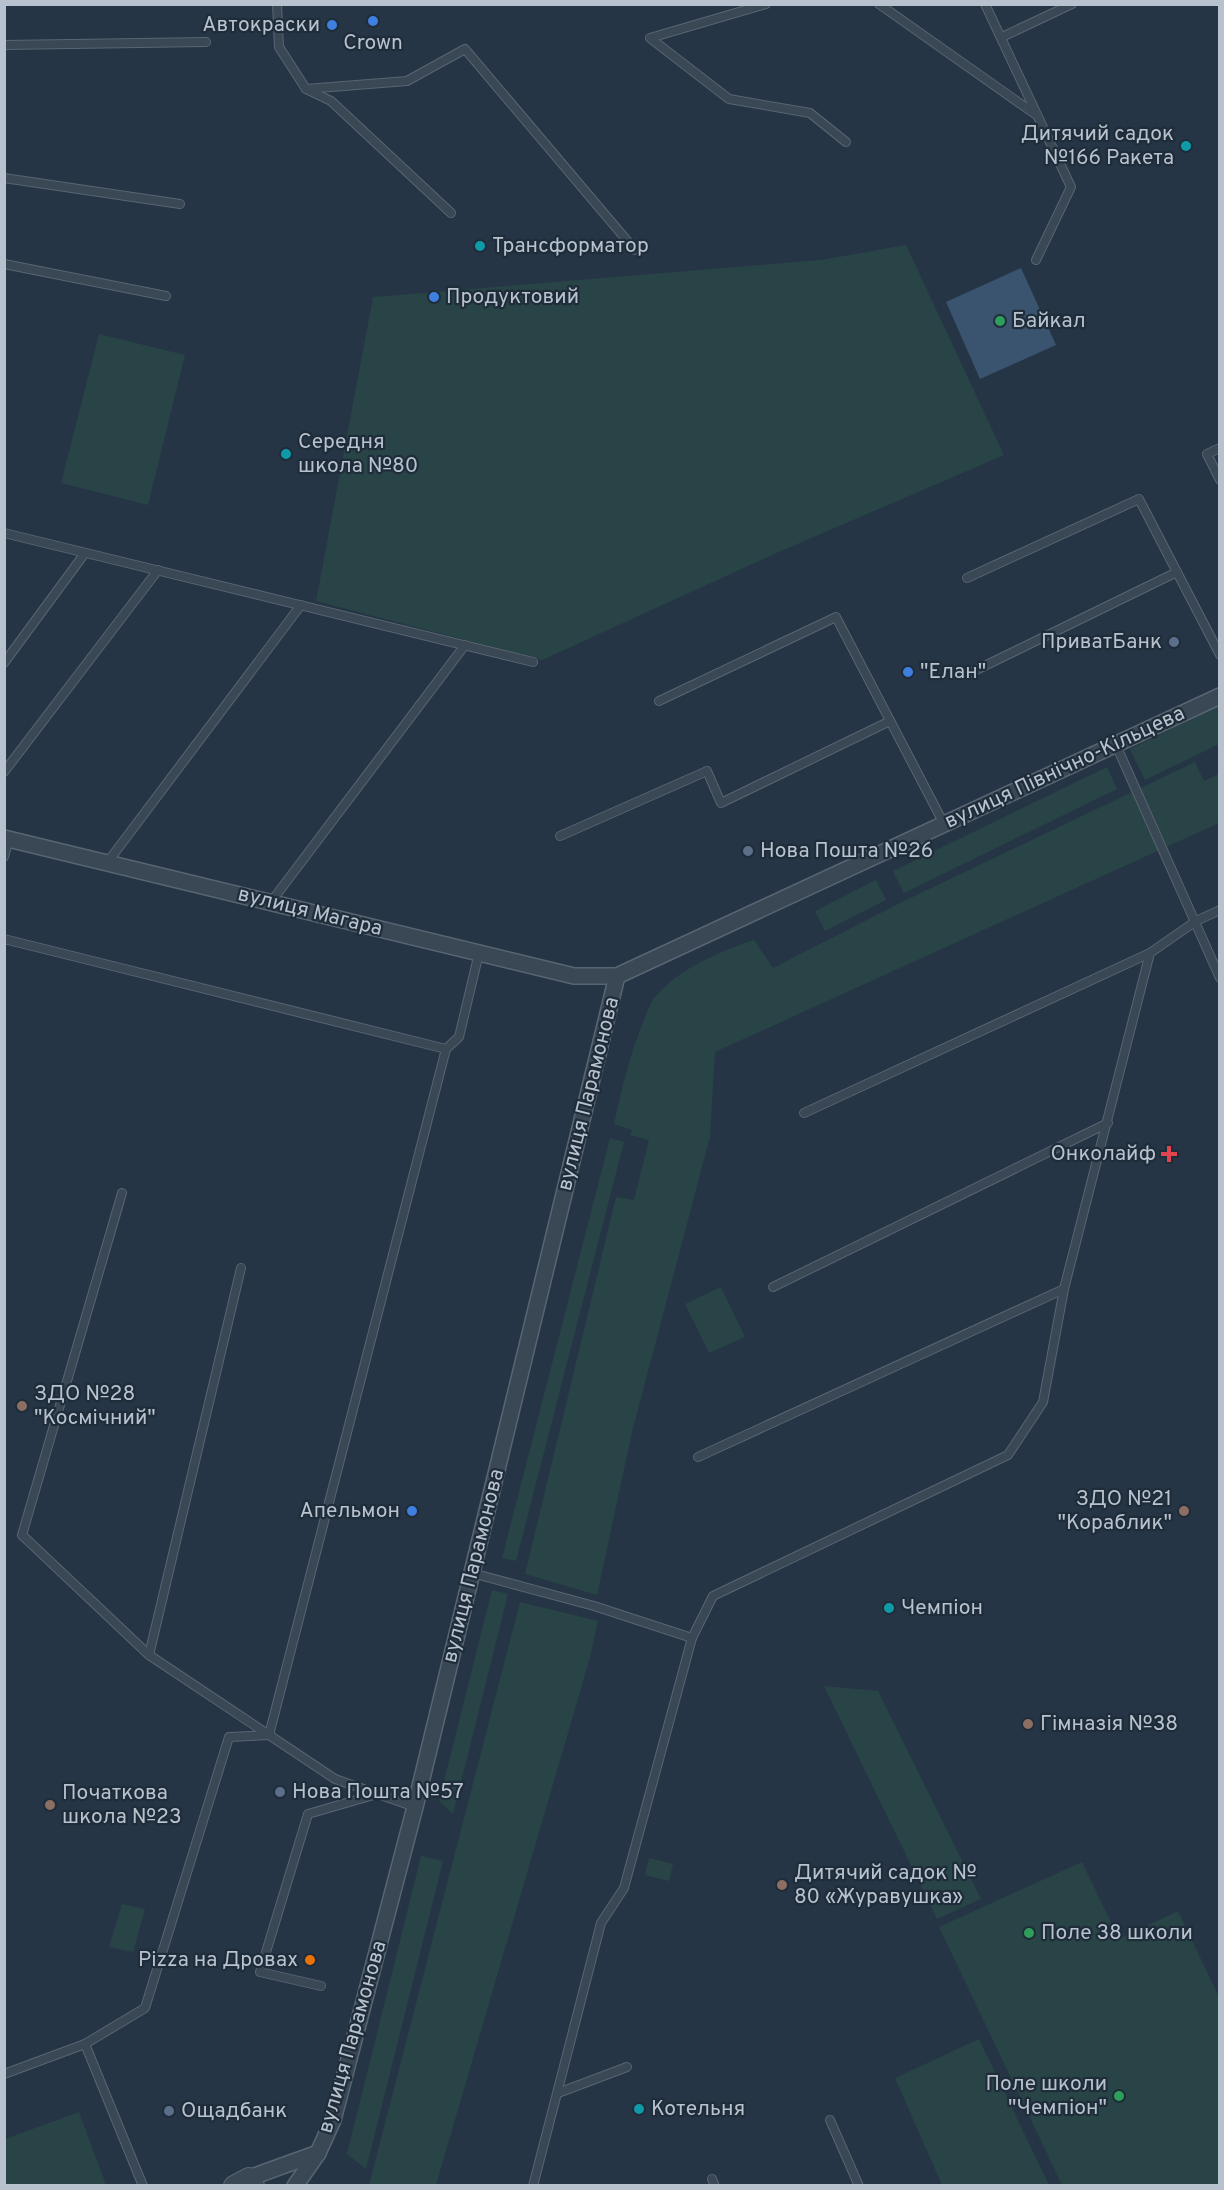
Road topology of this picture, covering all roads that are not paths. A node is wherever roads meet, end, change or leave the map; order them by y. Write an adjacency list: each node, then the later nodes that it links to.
1 (277, 4): 9 (lane)
2 (766, 4): 11 (lane)
3 (879, 4): 10 (lane)
4 (985, 4): 6 (lane)
5 (1072, 4): 6 (lane)
6 (1002, 37): 10 (lane)
7 (206, 42): 8 (lane)
8 (4, 45)
9 (306, 90): 14 (lane); 15 (lane)
10 (1036, 115): 16 (lane)
11 (846, 142)
12 (4, 178): 13 (lane)
13 (180, 204)
14 (451, 213)
15 (635, 250)
16 (1036, 260)
17 (4, 264): 18 (lane)
18 (166, 296)
19 (1220, 448): 20 (lane)
20 (1220, 480)
21 (4, 533): 22 (lane)
22 (85, 553): 23 (lane); 30 (lane)
23 (158, 570): 26 (lane); 36 (lane)
24 (1177, 572): 25 (lane); 28 (lane); 31 (lane)
25 (967, 578)
26 (300, 605): 27 (lane); 41 (lane)
27 (465, 645): 29 (lane); 42 (lane)
28 (1220, 655)
29 (533, 662)
30 (4, 663)
31 (966, 675)
32 (1220, 696): 35 (street, вулиця Північно-Кільцева)
33 (659, 701): 34 (lane)
34 (890, 721): 37 (lane); 38 (lane)
35 (1116, 745): 37 (street, вулиця Північно-Кільцева); 44 (lane)
36 (4, 772)
37 (944, 824): 48 (street, вулиця Північно-Кільцева)
38 (560, 836)
39 (7, 838): 40 (lane); 41 (street, вулиця Магара)
40 (4, 857)
41 (107, 862): 42 (street, вулиця Магара)
42 (271, 902): 46 (street, вулиця Магара)
43 (1220, 910): 44 (lane)
44 (1196, 921): 47 (lane); 49 (lane)
45 (4, 939): 50 (lane)
46 (479, 953): 48 (street, вулиця Магара); 50 (lane)
47 (1150, 953): 51 (lane); 52 (lane)
48 (617, 976): 58 (street, вулиця Парамонова)
49 (1220, 978)
50 (446, 1049): 61 (lane)
51 (804, 1113)
52 (1108, 1123): 55 (lane); 56 (lane)
53 (122, 1193): 60 (lane)
54 (241, 1268): 60 (lane)
55 (773, 1287)
56 (1064, 1289): 57 (lane); 59 (lane)
57 (698, 1457)
58 (472, 1573): 59 (lane); 63 (street, вулиця Парамонова)
59 (692, 1638): 68 (lane)
60 (149, 1655): 61 (lane)
61 (269, 1735): 62 (lane); 65 (lane)
62 (377, 1794): 63 (lane); 64 (lane)
63 (415, 1807): 70 (street, вулиця Парамонова)
64 (321, 1986)
65 (85, 2044): 67 (lane); 72 (lane)
66 (627, 2067): 68 (lane)
67 (4, 2074)
68 (558, 2092): 74 (lane)
69 (830, 2120): 75 (lane)
70 (318, 2152): 71 (street, вулиця Парамонова); 73 (street, вулиця Парамонова)
71 (246, 2183)
72 (143, 2186)
73 (295, 2186)
74 (533, 2186)
75 (860, 2186)

